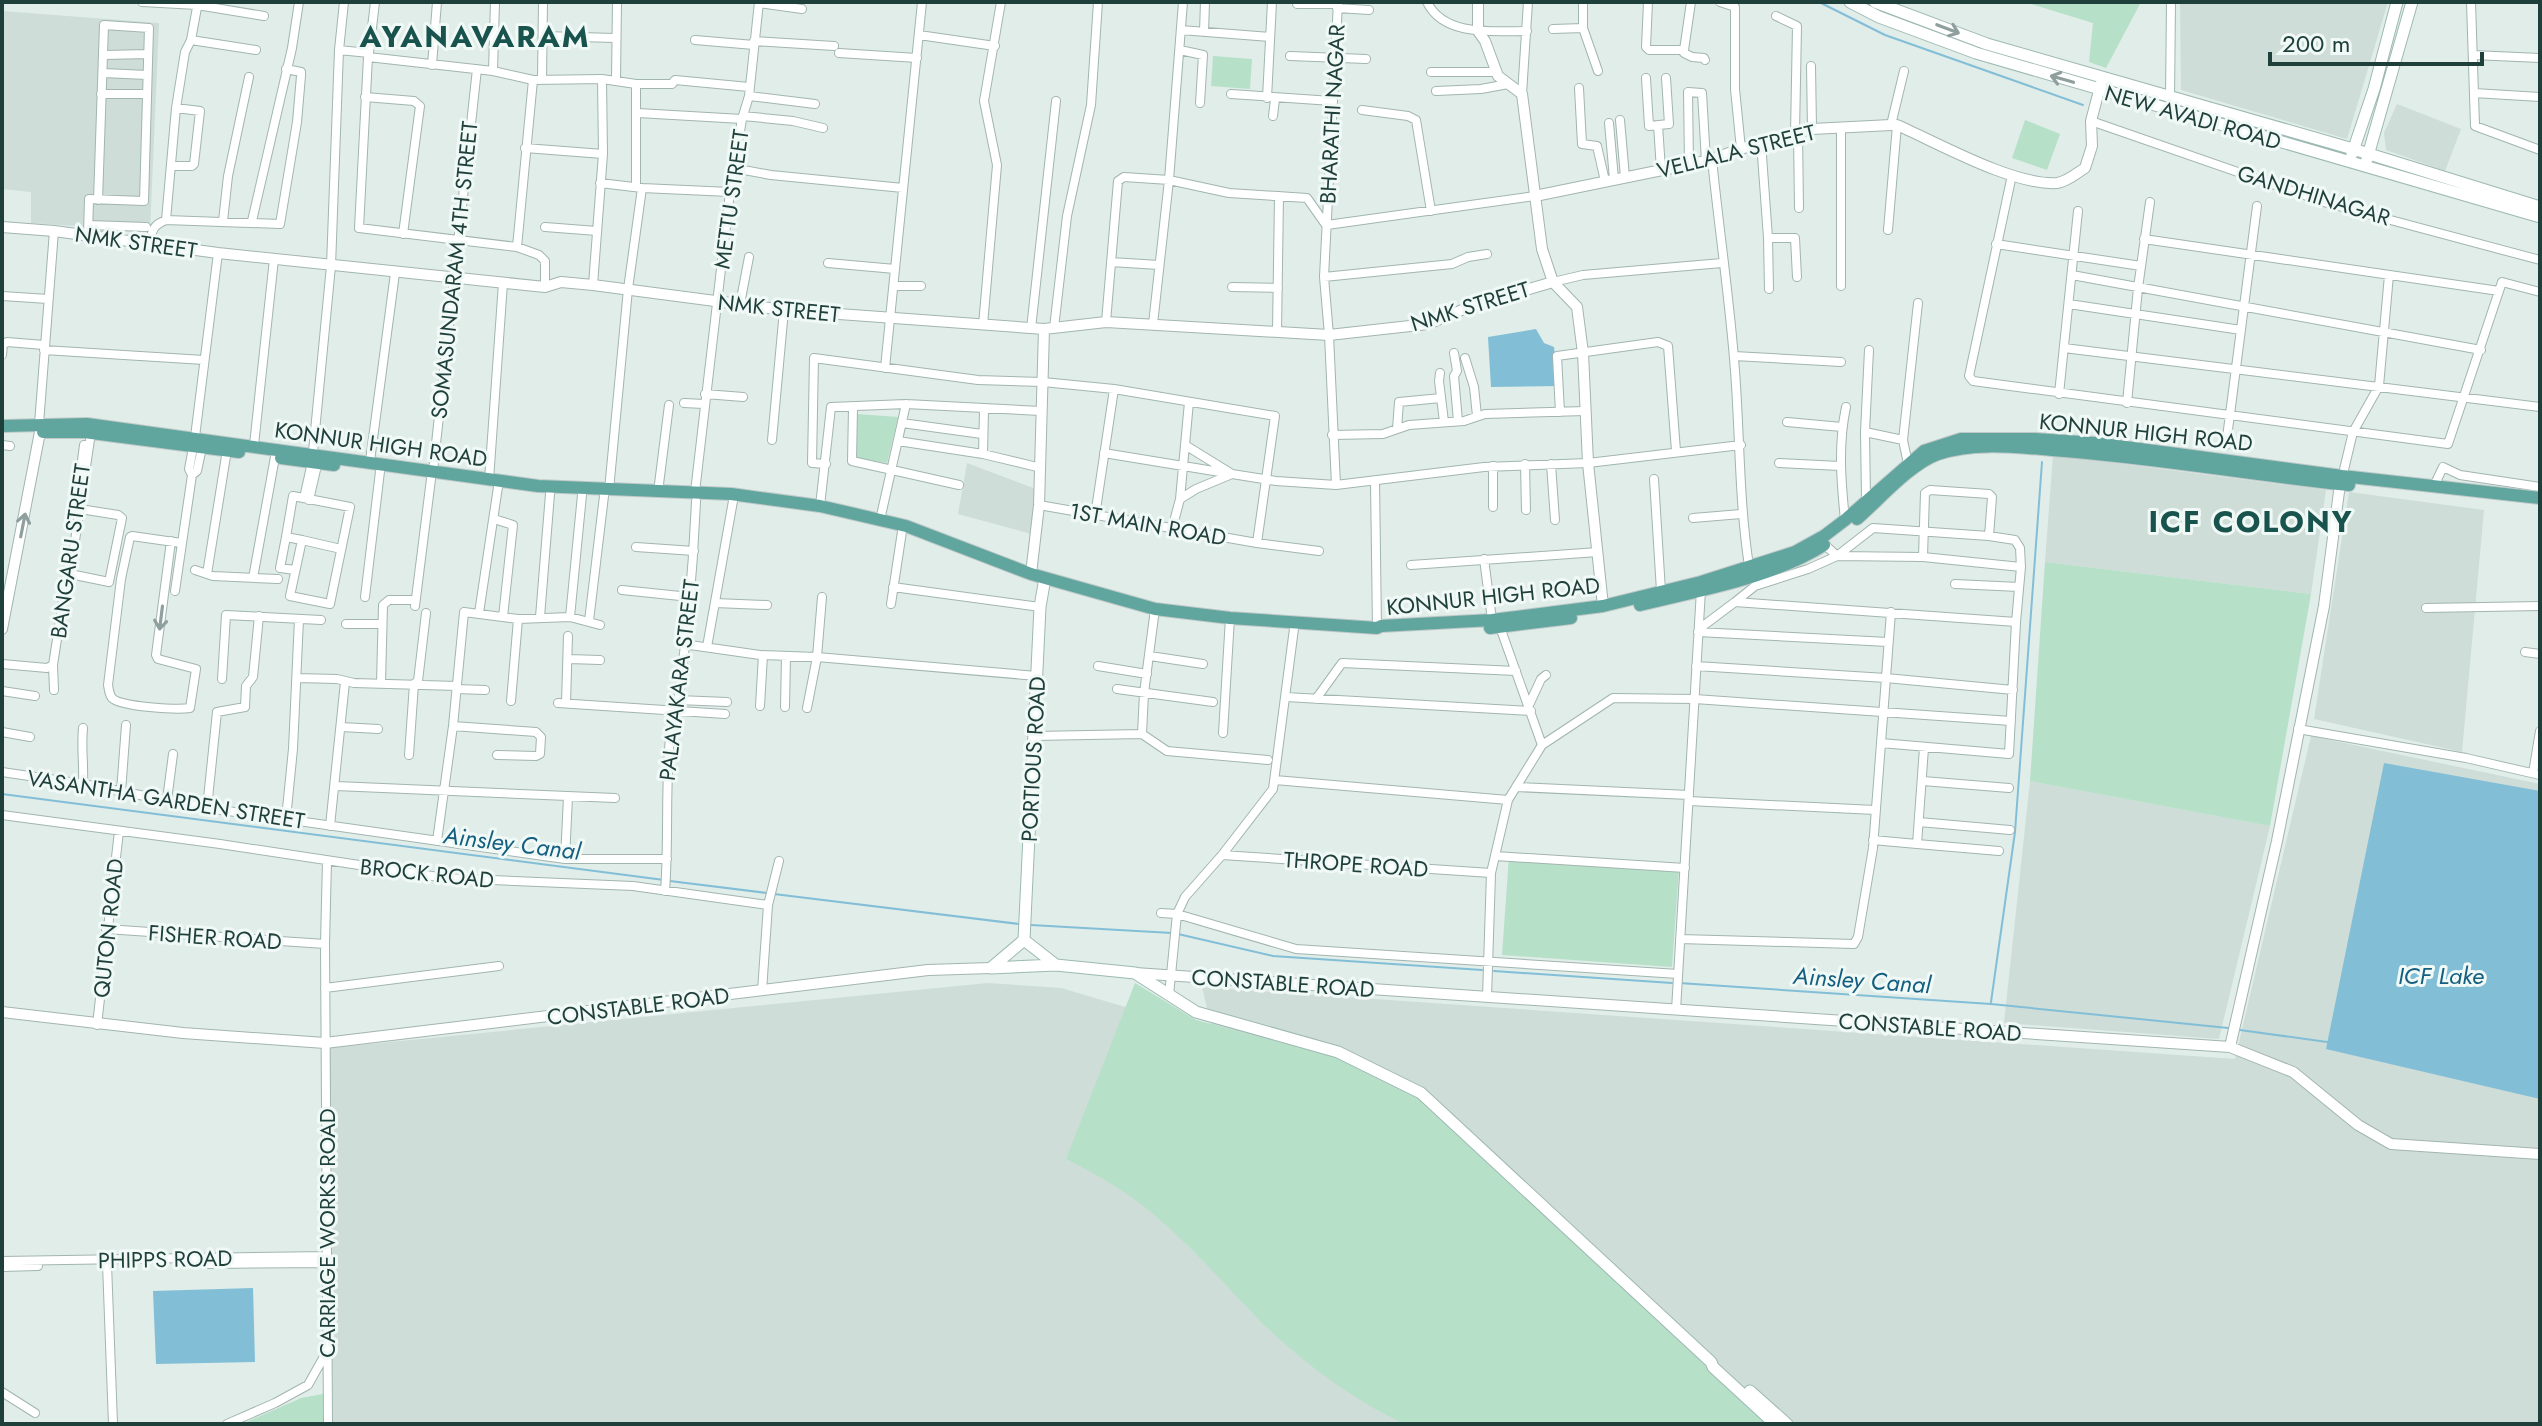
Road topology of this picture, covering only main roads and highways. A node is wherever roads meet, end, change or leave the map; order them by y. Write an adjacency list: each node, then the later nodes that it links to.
1 (1850, 2): 5 (main road, NEW AVADI ROAD, one-way to 1)
2 (1875, 2): 5 (main road, NEW AVADI ROAD, one-way to 5)
3 (2397, 2): 6 (main road)
4 (2412, 2): 6 (main road)
5 (2101, 84): 7 (main road, NEW AVADI ROAD); 9 (main road, NEW AVADI ROAD)
6 (2381, 88): 7 (main road); 8 (main road)
7 (2353, 149): 8 (main road, NEW AVADI ROAD); 9 (main road)
8 (2369, 154): 10 (main road); 11 (main road, NEW AVADI ROAD)
9 (2349, 162): 10 (main road, NEW AVADI ROAD)
10 (2365, 166): 12 (main road, NEW AVADI ROAD)
11 (2540, 207)
12 (2540, 217)
13 (40, 428): 14 (main road, KONNUR HIGH ROAD); 15 (main road, KONNUR HIGH ROAD); 15 (main road, KONNUR HIGH ROAD)
14 (2, 429)
15 (198, 442): 16 (main road, KONNUR HIGH ROAD); 16 (main road, KONNUR HIGH ROAD)
16 (315, 458): 18 (main road, KONNUR HIGH ROAD)
17 (2341, 480): 22 (main road, KONNUR HIGH ROAD); 23 (main road); 25 (main road); 25 (main road, KONNUR HIGH ROAD)
18 (494, 484): 19 (main road, KONNUR HIGH ROAD); 19 (main road, KONNUR HIGH ROAD)
19 (607, 493): 20 (main road, KONNUR HIGH ROAD); 20 (main road, KONNUR HIGH ROAD)
20 (696, 496): 21 (main road, KONNUR HIGH ROAD); 21 (main road, KONNUR HIGH ROAD)
21 (755, 498): 24 (main road, KONNUR HIGH ROAD)
22 (2540, 498)
23 (2540, 506)
24 (1045, 578): 25 (main road, KONNUR HIGH ROAD); 26 (main road, PORTIOUS ROAD)
25 (1496, 624)
26 (1024, 940): 27 (main road); 27 (main road, CONSTABLE ROAD)
27 (1056, 965): 28 (main road, CONSTABLE ROAD)
28 (1711, 1362): 29 (main road); 30 (main road)
29 (1775, 1424)
30 (1787, 1424)

